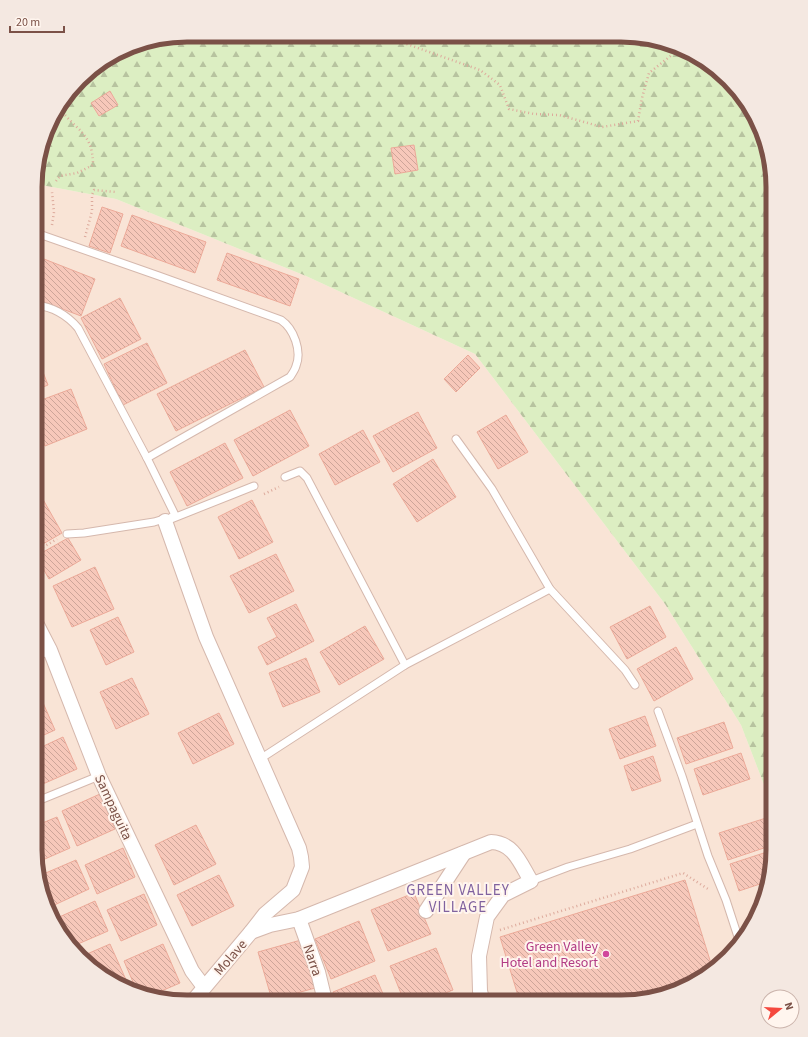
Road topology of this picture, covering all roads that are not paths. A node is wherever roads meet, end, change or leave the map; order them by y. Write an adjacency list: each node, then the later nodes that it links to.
1 (42, 235): 4 (lane)
2 (42, 306): 4 (lane)
3 (456, 439): 9 (lane)
4 (147, 458): 7 (lane)
5 (285, 477): 13 (lane)
6 (254, 486): 7 (lane)
7 (170, 518): 8 (lane); 16 (street)
8 (67, 534)
9 (550, 588): 13 (lane); 14 (lane)
10 (42, 635): 11 (street, Sampaguita)
11 (50, 650): 12 (lane); 17 (street, Sampaguita)
12 (42, 654)
13 (405, 665): 16 (lane)
14 (634, 685)
15 (658, 711): 19 (lane)
16 (260, 759): 23 (street)
17 (100, 776): 18 (lane); 26 (street, Sampaguita)
18 (42, 799)
19 (697, 824): 21 (lane); 25 (lane)
20 (464, 853): 21 (street); 22 (street); 24 (street)
21 (531, 881): 29 (street)
22 (426, 911)
23 (268, 919): 24 (street); 26 (street, Molave)
24 (299, 919): 28 (street, Narra)
25 (738, 936)
26 (204, 987): 27 (street, Molave)
27 (198, 995)
28 (324, 995)
29 (481, 995)

